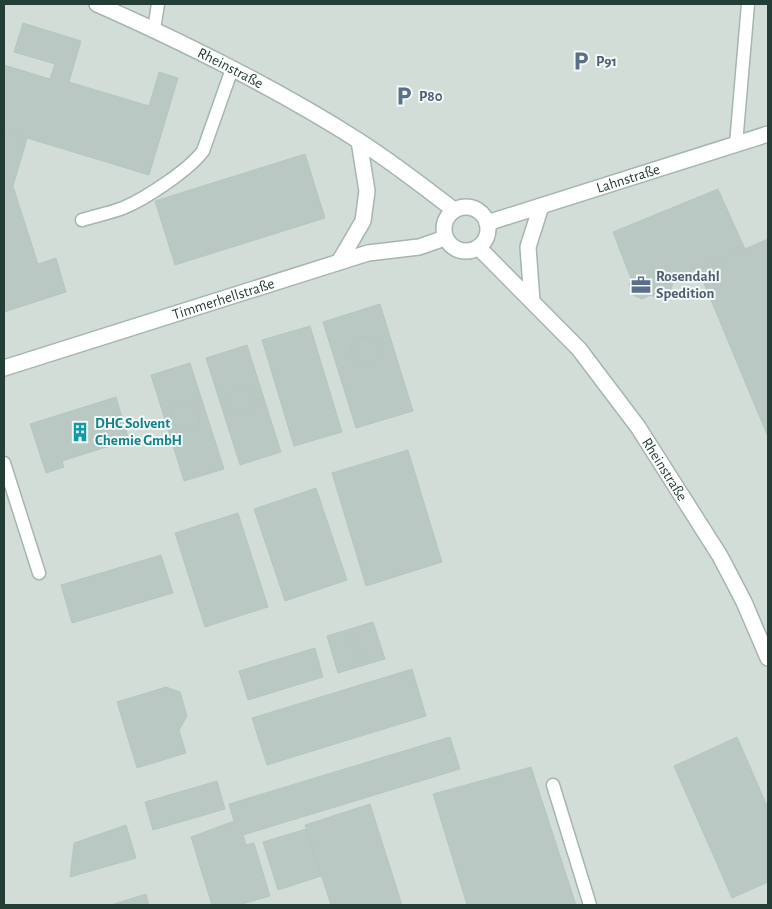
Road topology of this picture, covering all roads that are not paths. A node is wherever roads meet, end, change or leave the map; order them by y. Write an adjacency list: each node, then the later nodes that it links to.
1 (97, 4): 4 (street, Rheinstraße)
2 (158, 4): 4 (lane)
3 (748, 4): 8 (lane)
4 (154, 29): 5 (street, Rheinstraße)
5 (232, 69): 7 (street, Rheinstraße); 11 (lane)
6 (768, 134): 8 (street, Lahnstraße)
7 (359, 141): 10 (street, Rheinstraße); 15 (street)
8 (736, 144): 9 (street, Lahnstraße)
9 (541, 206): 12 (street, Lahnstraße); 16 (street)
10 (454, 210): 12 (street); 13 (street)
11 (82, 220)
12 (487, 223): 14 (street)
13 (445, 238): 14 (street); 15 (street, Timmerhellstraße)
14 (479, 248): 16 (street, Rheinstraße)
15 (339, 262): 17 (street, Timmerhellstraße)
16 (532, 301): 20 (street, Rheinstraße)
17 (4, 368)
18 (4, 463): 19 (lane)
19 (39, 572)
20 (768, 658)
21 (553, 786): 22 (lane)
22 (590, 905)

